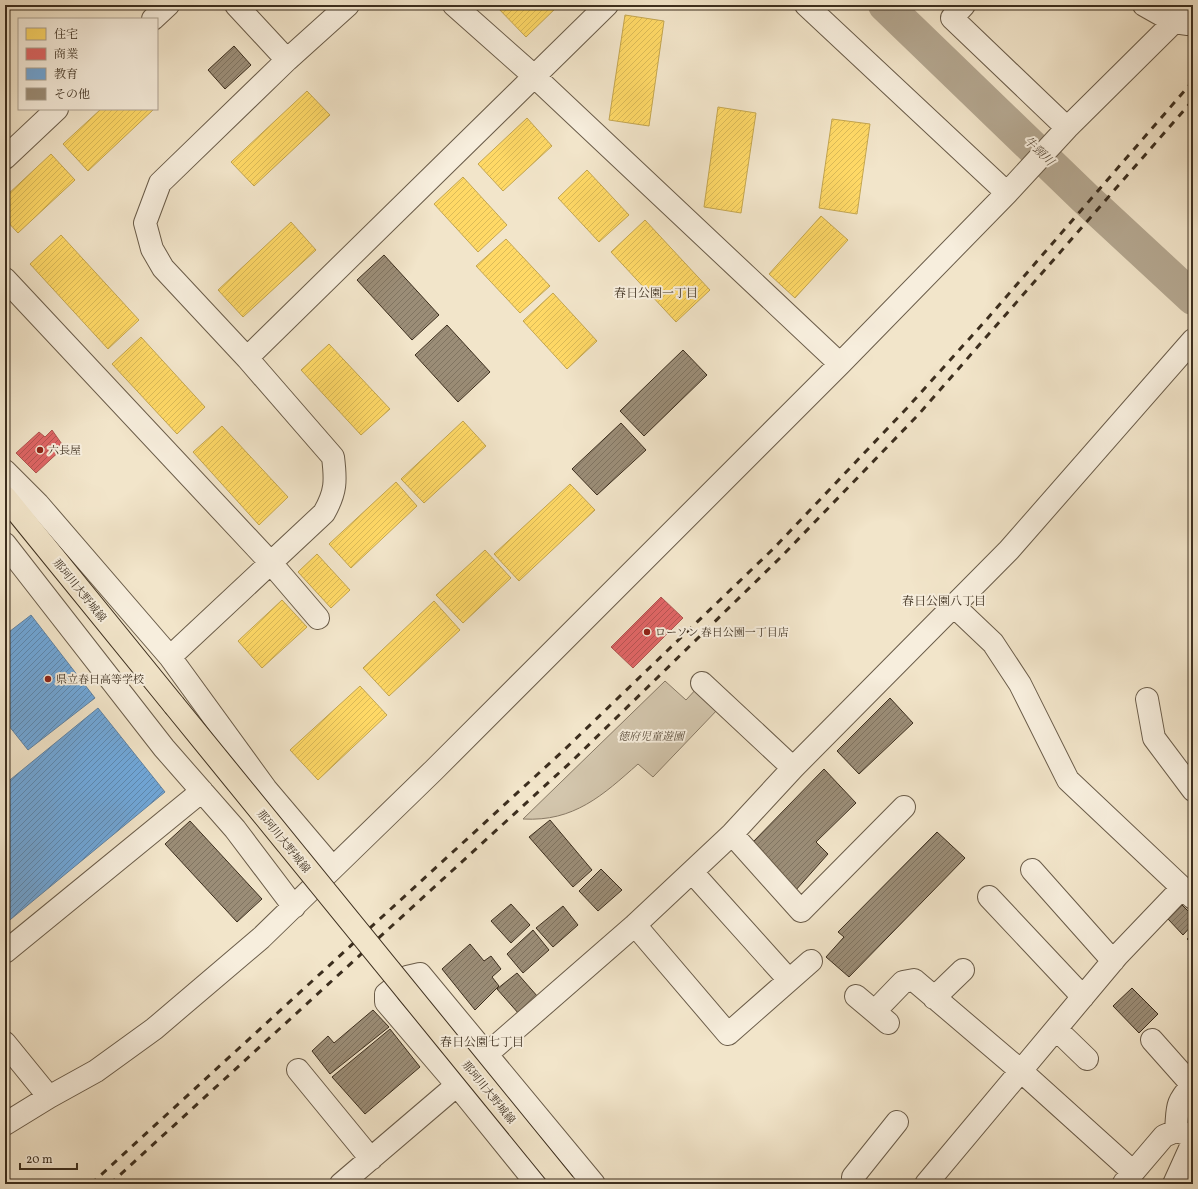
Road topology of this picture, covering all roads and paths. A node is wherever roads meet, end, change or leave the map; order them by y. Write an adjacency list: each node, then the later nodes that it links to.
1 (168, 5): 10 (street)
2 (236, 5): 12 (street)
3 (348, 5): 12 (street)
4 (454, 5): 13 (street)
5 (607, 5): 13 (street)
6 (806, 5): 17 (street)
7 (964, 5): 15 (street)
8 (1144, 5): 11 (street)
9 (1193, 6): 11 (street)
10 (154, 18)
11 (1183, 24): 15 (street)
12 (287, 60): 20 (street)
13 (534, 76): 20 (street); 21 (street)
14 (56, 110): 16 (street)
15 (1067, 128): 17 (street)
16 (5, 158)
17 (1007, 193): 21 (street)
18 (5, 279): 25 (street)
19 (1188, 353): 26 (street)
20 (247, 358): 25 (street)
21 (840, 364): 36 (street)
22 (5, 471): 28 (street)
23 (5, 497): 68 (main road, 那珂川大野城線, bridge)
24 (5, 544): 33 (street)
25 (270, 562): 27 (street); 28 (street)
26 (954, 606): 31 (street); 39 (street)
27 (318, 618)
28 (170, 657): 36 (street)
29 (702, 683): 31 (street)
30 (1147, 699): 32 (street)
31 (793, 768): 35 (street)
32 (1193, 790)
33 (202, 791): 41 (street); 43 (street)
34 (904, 807): 35 (street)
35 (732, 834): 38 (street)
36 (333, 868): 41 (street)
37 (1032, 870): 45 (street)
38 (692, 872): 42 (street); 47 (street)
39 (1188, 893): 45 (street)
40 (989, 897): 49 (street)
41 (294, 907): 59 (street)
42 (635, 925): 47 (street); 54 (street)
43 (5, 952)
44 (811, 961): 47 (street)
45 (1113, 961): 49 (street)
46 (963, 970): 50 (street)
47 (789, 980)
48 (856, 996): 50 (street)
49 (1083, 997): 51 (street)
50 (934, 998): 57 (street)
51 (1056, 1028): 55 (street); 57 (street)
52 (1152, 1040): 62 (street)
53 (5, 1043): 59 (street)
54 (487, 1054): 58 (street); 58 (street); 69 (street)
55 (1087, 1059)
56 (298, 1070): 63 (street)
57 (1021, 1071): 64 (street); 70 (street)
58 (457, 1085): 63 (street); 67 (street)
59 (49, 1097): 61 (street)
60 (897, 1122): 65 (street)
61 (5, 1124)
62 (1187, 1136): 64 (street); 71 (street)
63 (370, 1158): 66 (street)
64 (1128, 1178)
65 (852, 1182)
66 (341, 1184)
67 (537, 1184)
68 (564, 1184)
69 (594, 1184)
70 (926, 1184)
71 (1174, 1184)

